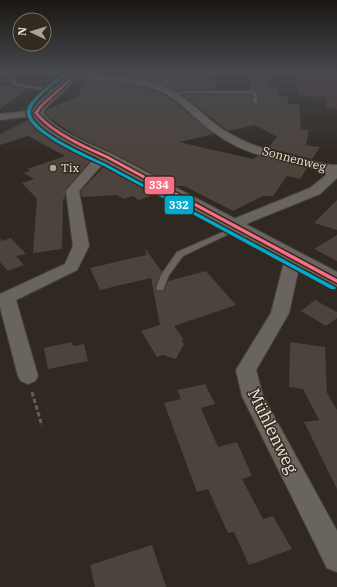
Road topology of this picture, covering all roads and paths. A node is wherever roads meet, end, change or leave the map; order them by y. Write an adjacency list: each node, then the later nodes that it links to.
1 (48, 100): 3 (main road)
2 (182, 100): 6 (street, Sonnenweg)
3 (36, 113): 4 (street); 5 (main road)
4 (0, 117)
5 (107, 157): 7 (main road); 11 (street)
6 (334, 169): 7 (street, Sonnenweg)
7 (234, 226): 8 (main road); 10 (lane)
8 (293, 258): 9 (main road); 14 (street, Mühlenweg)
9 (337, 281)
10 (160, 288)
11 (4, 299): 12 (street)
12 (28, 376): 13 (path)
13 (42, 426)
14 (337, 558)

